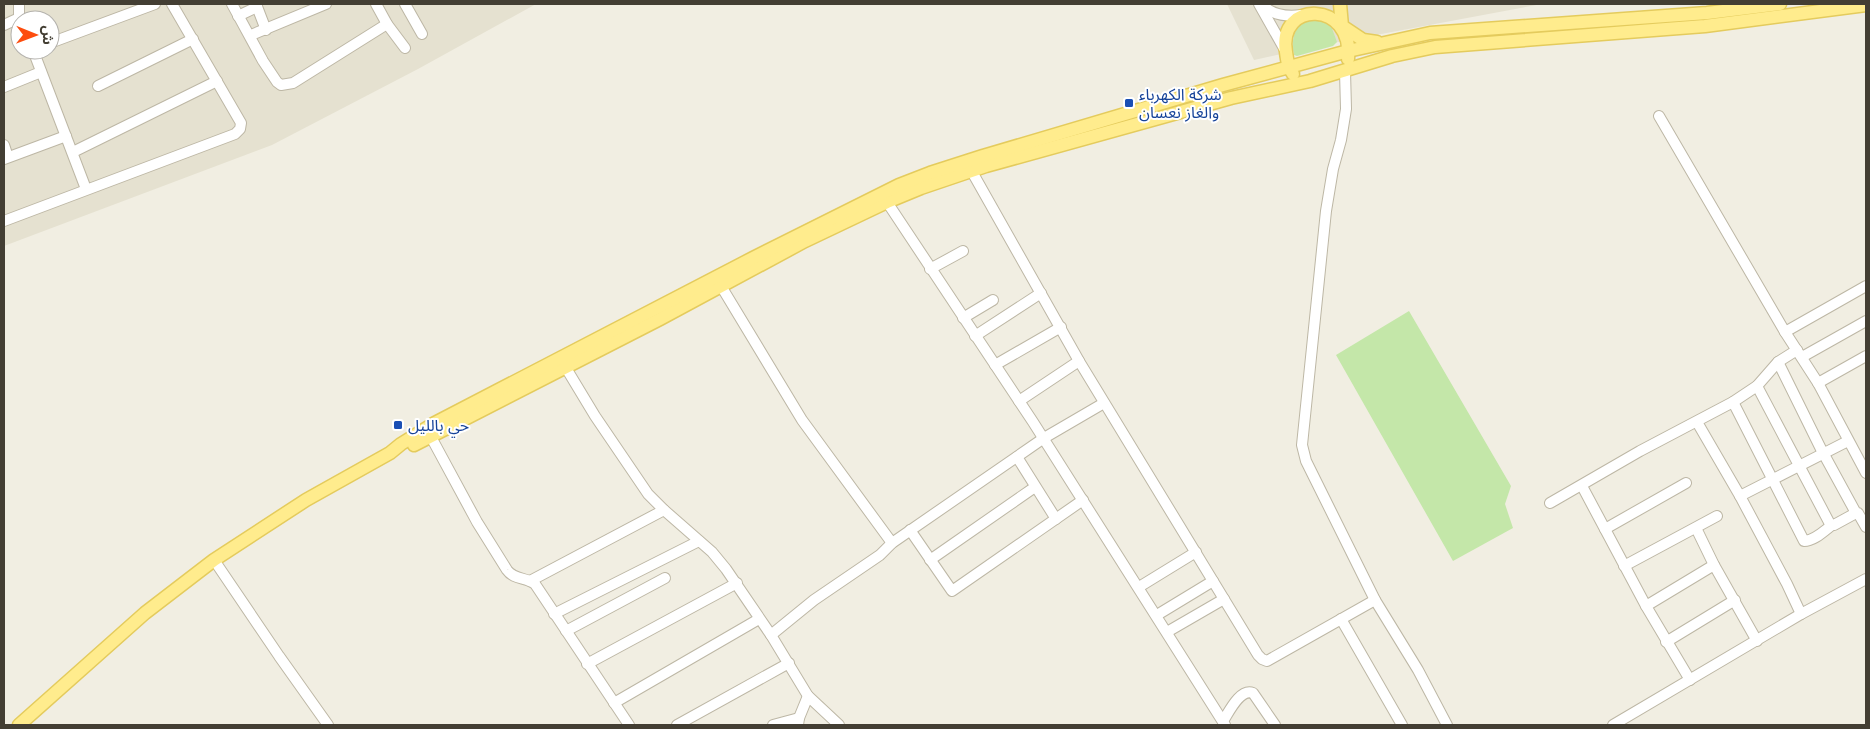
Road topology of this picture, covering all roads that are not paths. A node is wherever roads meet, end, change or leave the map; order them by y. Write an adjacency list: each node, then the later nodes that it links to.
1 (155, 4): 20 (street)
2 (172, 4): 21 (street)
3 (232, 4): 14 (street)
4 (326, 4): 17 (street)
5 (376, 4): 15 (street)
6 (406, 4): 18 (street)
7 (1260, 4): 13 (street); 24 (street)
8 (1324, 4): 13 (main road)
9 (1340, 4): 16 (main road)
10 (1780, 4): 22 (main road)
11 (257, 5): 14 (street); 17 (street)
12 (1866, 5): 29 (main road)
13 (1304, 14): 16 (main road); 24 (main road)
14 (238, 16): 19 (street)
15 (387, 24): 19 (street); 23 (street)
16 (1342, 26): 22 (main road); 25 (main road)
17 (266, 30): 19 (street)
18 (422, 34)
19 (251, 35)
20 (60, 39)
21 (193, 39): 30 (street); 32 (street)
22 (1385, 42): 25 (main road)
23 (405, 48)
24 (1286, 50): 27 (main road)
25 (1348, 51): 27 (main road); 29 (main road)
26 (37, 60): 28 (street)
27 (1289, 68): 31 (main road); 69 (main road)
28 (41, 72): 33 (street); 35 (street)
29 (1340, 72): 31 (main road); 104 (street)
30 (217, 81): 37 (street); 40 (street)
31 (1310, 81): 39 (main road)
32 (98, 86)
33 (4, 87)
34 (1660, 116): 52 (street)
35 (66, 136): 37 (street); 38 (street)
36 (4, 145): 38 (street)
37 (73, 152): 40 (street)
38 (6, 158)
39 (971, 170): 41 (main road); 47 (street)
40 (86, 189): 42 (street)
41 (887, 202): 44 (street); 45 (main road)
42 (4, 221)
43 (963, 251): 44 (street)
44 (930, 269): 49 (street)
45 (721, 286): 59 (main road); 91 (street)
46 (1866, 286): 52 (street)
47 (1041, 293): 51 (street); 53 (street)
48 (993, 300): 49 (street)
49 (963, 318): 53 (street)
50 (1866, 322): 54 (street)
51 (1061, 328): 56 (street); 58 (street)
52 (1785, 332): 54 (street)
53 (975, 336): 58 (street)
54 (1799, 354): 57 (street); 60 (street)
55 (1866, 356): 60 (street)
56 (1079, 361): 62 (street); 63 (street)
57 (1778, 362): 61 (street); 70 (street)
58 (995, 365): 62 (street)
59 (566, 368): 66 (main road); 81 (street)
60 (1818, 383): 68 (street)
61 (1757, 386): 64 (street); 72 (street)
62 (1019, 401): 67 (street)
63 (1104, 402): 67 (street); 92 (street)
64 (1733, 402): 65 (street); 74 (street)
65 (1697, 422): 76 (street); 78 (street)
66 (431, 437): 69 (main road); 99 (street)
67 (1044, 438): 71 (street); 79 (street)
68 (1848, 441): 70 (street); 73 (street)
69 (390, 453): 93 (main road)
70 (1823, 453): 72 (street); 82 (street)
71 (1017, 457): 77 (street); 89 (street)
72 (1799, 465): 74 (street); 85 (street)
73 (1866, 473)
74 (1773, 479): 78 (street); 85 (street)
75 (1686, 483): 88 (street)
76 (1582, 486): 80 (street); 88 (street)
77 (1035, 487): 84 (street); 94 (street)
78 (1740, 496): 108 (street)
79 (1084, 500): 84 (street); 102 (street)
80 (1550, 503)
81 (664, 510): 90 (street); 99 (street)
82 (1856, 513): 85 (street); 86 (street)
83 (1717, 516): 87 (street)
84 (1056, 519): 94 (street)
85 (1832, 525)
86 (1866, 527)
87 (1696, 528): 95 (street); 96 (street)
88 (1605, 529): 96 (street)
89 (910, 530): 91 (street); 94 (street)
90 (699, 541): 101 (street); 107 (street)
91 (892, 542): 114 (street)
92 (1196, 552): 100 (street); 102 (street)
93 (214, 560): 124 (main road); 125 (street)
94 (930, 560)
95 (1714, 565): 105 (street); 106 (street)
96 (1624, 566): 106 (street)
97 (665, 578): 112 (street)
98 (1866, 579): 108 (street)
99 (530, 580): 107 (street)
100 (1214, 581): 103 (street); 109 (street)
101 (737, 582): 110 (street); 118 (street)
102 (1139, 587): 109 (street)
103 (1224, 599): 111 (street); 113 (street)
104 (1375, 600): 111 (street); 132 (street)
105 (1735, 600): 115 (street); 116 (street)
106 (1646, 606): 116 (street)
107 (554, 614): 112 (street)
108 (1801, 614): 115 (street)
109 (1157, 615): 113 (street)
110 (759, 619): 114 (street); 121 (street)
111 (1341, 619): 131 (street)
112 (566, 631): 118 (street)
113 (1167, 632): 123 (street)
114 (771, 635): 117 (street)
115 (1757, 640): 119 (street)
116 (1666, 642): 119 (street)
117 (789, 663): 120 (street); 127 (street)
118 (587, 664): 121 (street)
119 (1690, 680): 133 (street)
120 (808, 696): 122 (street); 129 (street)
121 (614, 702): 126 (street)
122 (798, 721): 128 (street)
123 (1224, 723): 130 (street)
124 (19, 725)
125 (328, 725)
126 (629, 725)
127 (677, 725)
128 (773, 725)
129 (839, 725)
130 (1275, 725)
131 (1402, 725)
132 (1447, 725)
133 (1613, 725)

